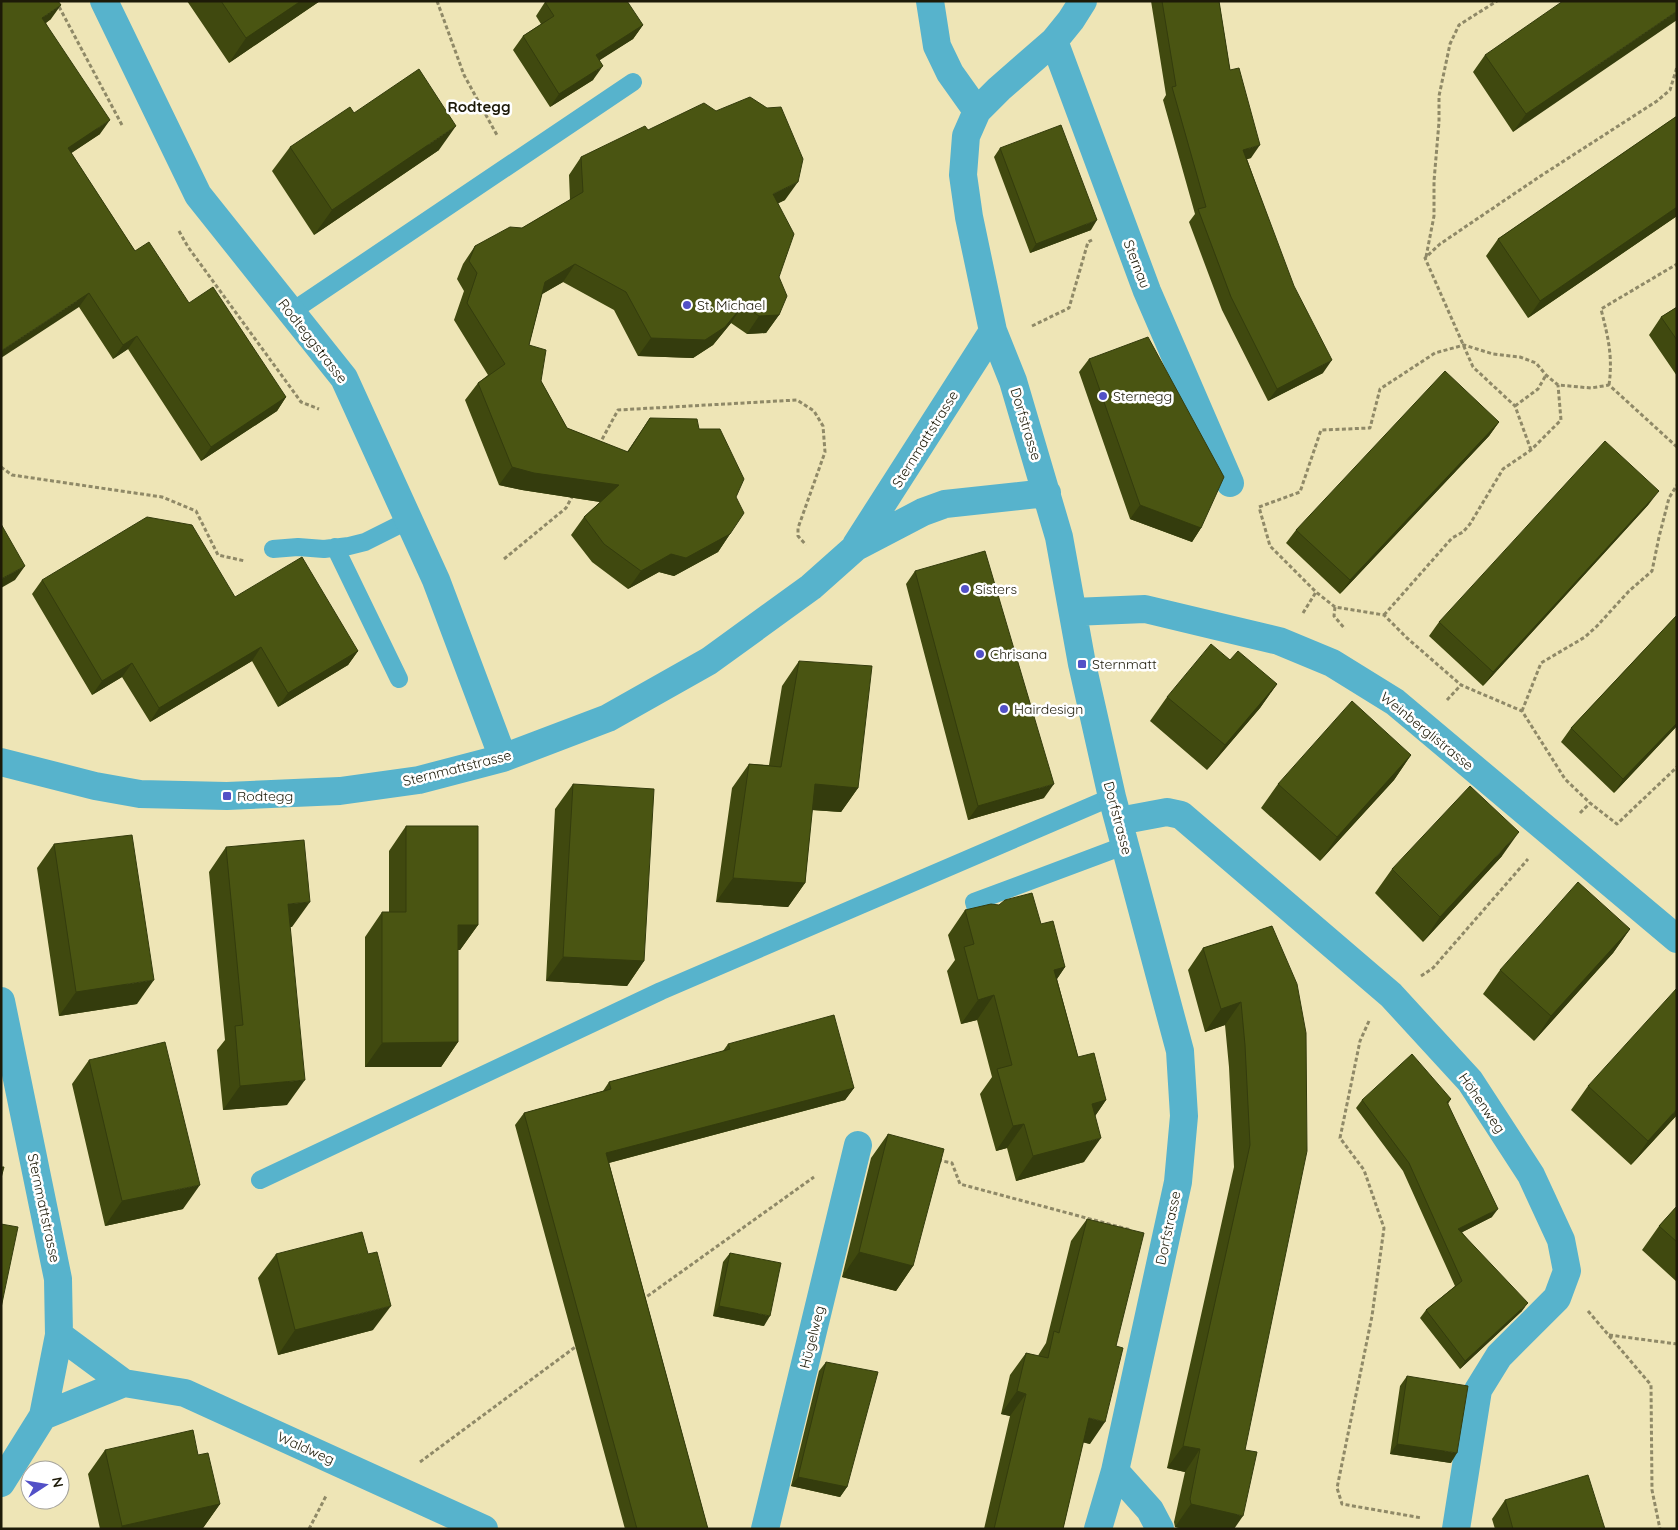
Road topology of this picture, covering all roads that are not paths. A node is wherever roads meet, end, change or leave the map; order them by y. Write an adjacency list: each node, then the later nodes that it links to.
1 (104, 1): 7 (street, Rodteggstrasse)
2 (930, 1): 6 (street)
3 (1083, 1): 4 (street)
4 (1054, 41): 6 (street); 9 (street, Sternau)
5 (633, 82): 7 (lane)
6 (977, 111): 8 (street, Dorfstrasse)
7 (292, 312): 11 (street, Rodteggstrasse)
8 (992, 331): 10 (street, Dorfstrasse); 13 (street, Sternmattstrasse)
9 (1230, 483)
10 (1047, 493): 13 (street, Sternmattstrasse); 15 (street, Dorfstrasse)
11 (409, 520): 12 (lane); 17 (street, Rodteggstrasse)
12 (335, 547): 14 (lane); 16 (lane)
13 (856, 547): 17 (street, Sternmattstrasse)
14 (273, 549)
15 (1073, 612): 19 (street, Dorfstrasse); 21 (street, Weinberglistrasse)
16 (399, 679)
17 (503, 758): 18 (street, Sternmattstrasse)
18 (1, 762)
19 (1119, 821): 20 (lane); 24 (lane); 28 (street, Dorfstrasse); 30 (street, Höhenweg)
20 (979, 920)
21 (1677, 939)
22 (1, 1001): 25 (street, Sternmattstrasse)
23 (858, 1145): 32 (street, Hügelweg)
24 (260, 1180)
25 (59, 1335): 26 (street, Waldweg); 27 (street, Sternmattstrasse)
26 (124, 1383): 27 (street); 31 (street, Waldweg)
27 (43, 1416): 29 (street)
28 (1115, 1471): 33 (street, Dorfstrasse); 34 (street)
29 (1, 1483)
30 (1456, 1526)
31 (484, 1529)
32 (765, 1529)
33 (1098, 1529)
34 (1160, 1529)

